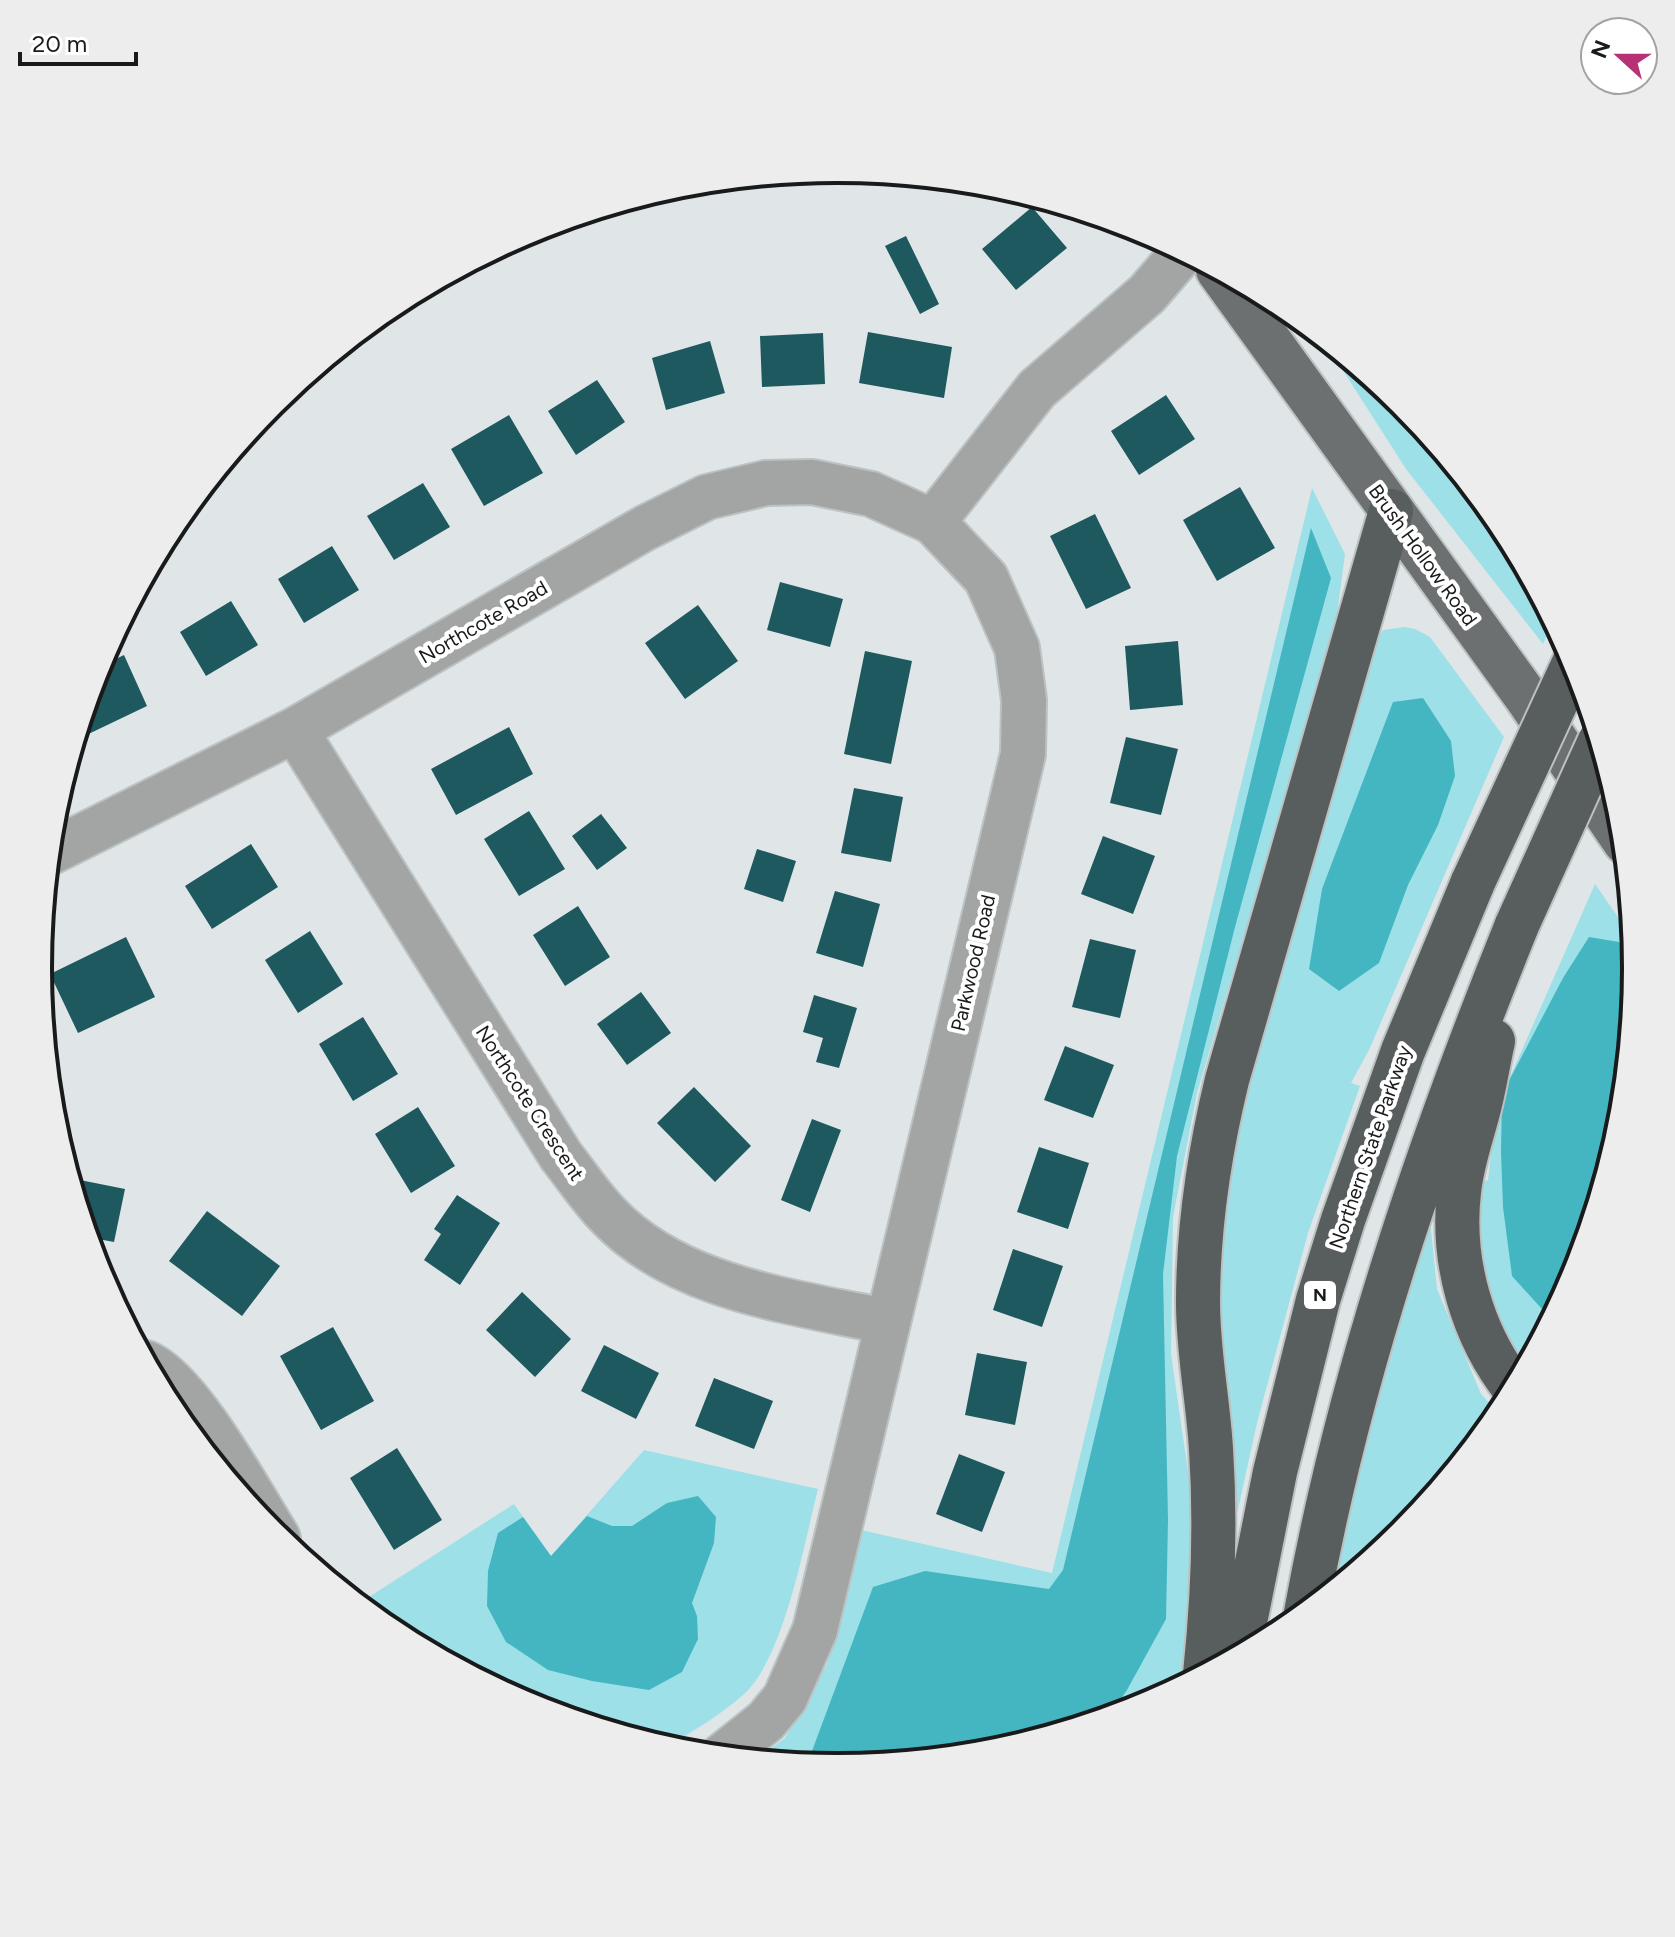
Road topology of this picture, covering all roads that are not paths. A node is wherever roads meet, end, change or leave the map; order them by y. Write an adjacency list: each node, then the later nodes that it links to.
1 (1176, 260): 4 (street)
2 (1232, 289): 3 (main road, Brush Hollow Road)
3 (1391, 511): 8 (main road, Brush Hollow Road); 17 (highway)
4 (933, 522): 6 (street, Northcote Road); 11 (street, Parkwood Road)
5 (1567, 678): 16 (highway, Northern State Parkway / N, bridge)
6 (295, 730): 9 (street, Northcote Road); 11 (street, Northcote Crescent)
7 (1593, 756): 10 (highway, bridge)
8 (1608, 818)
9 (62, 846)
10 (1517, 925): 12 (highway); 15 (highway)
11 (888, 1322): 18 (street, Parkwood Road)
12 (1508, 1378)
13 (169, 1381): 14 (street)
14 (240, 1477)
15 (1309, 1597)
16 (1241, 1642)
17 (1206, 1662)
18 (734, 1747)

